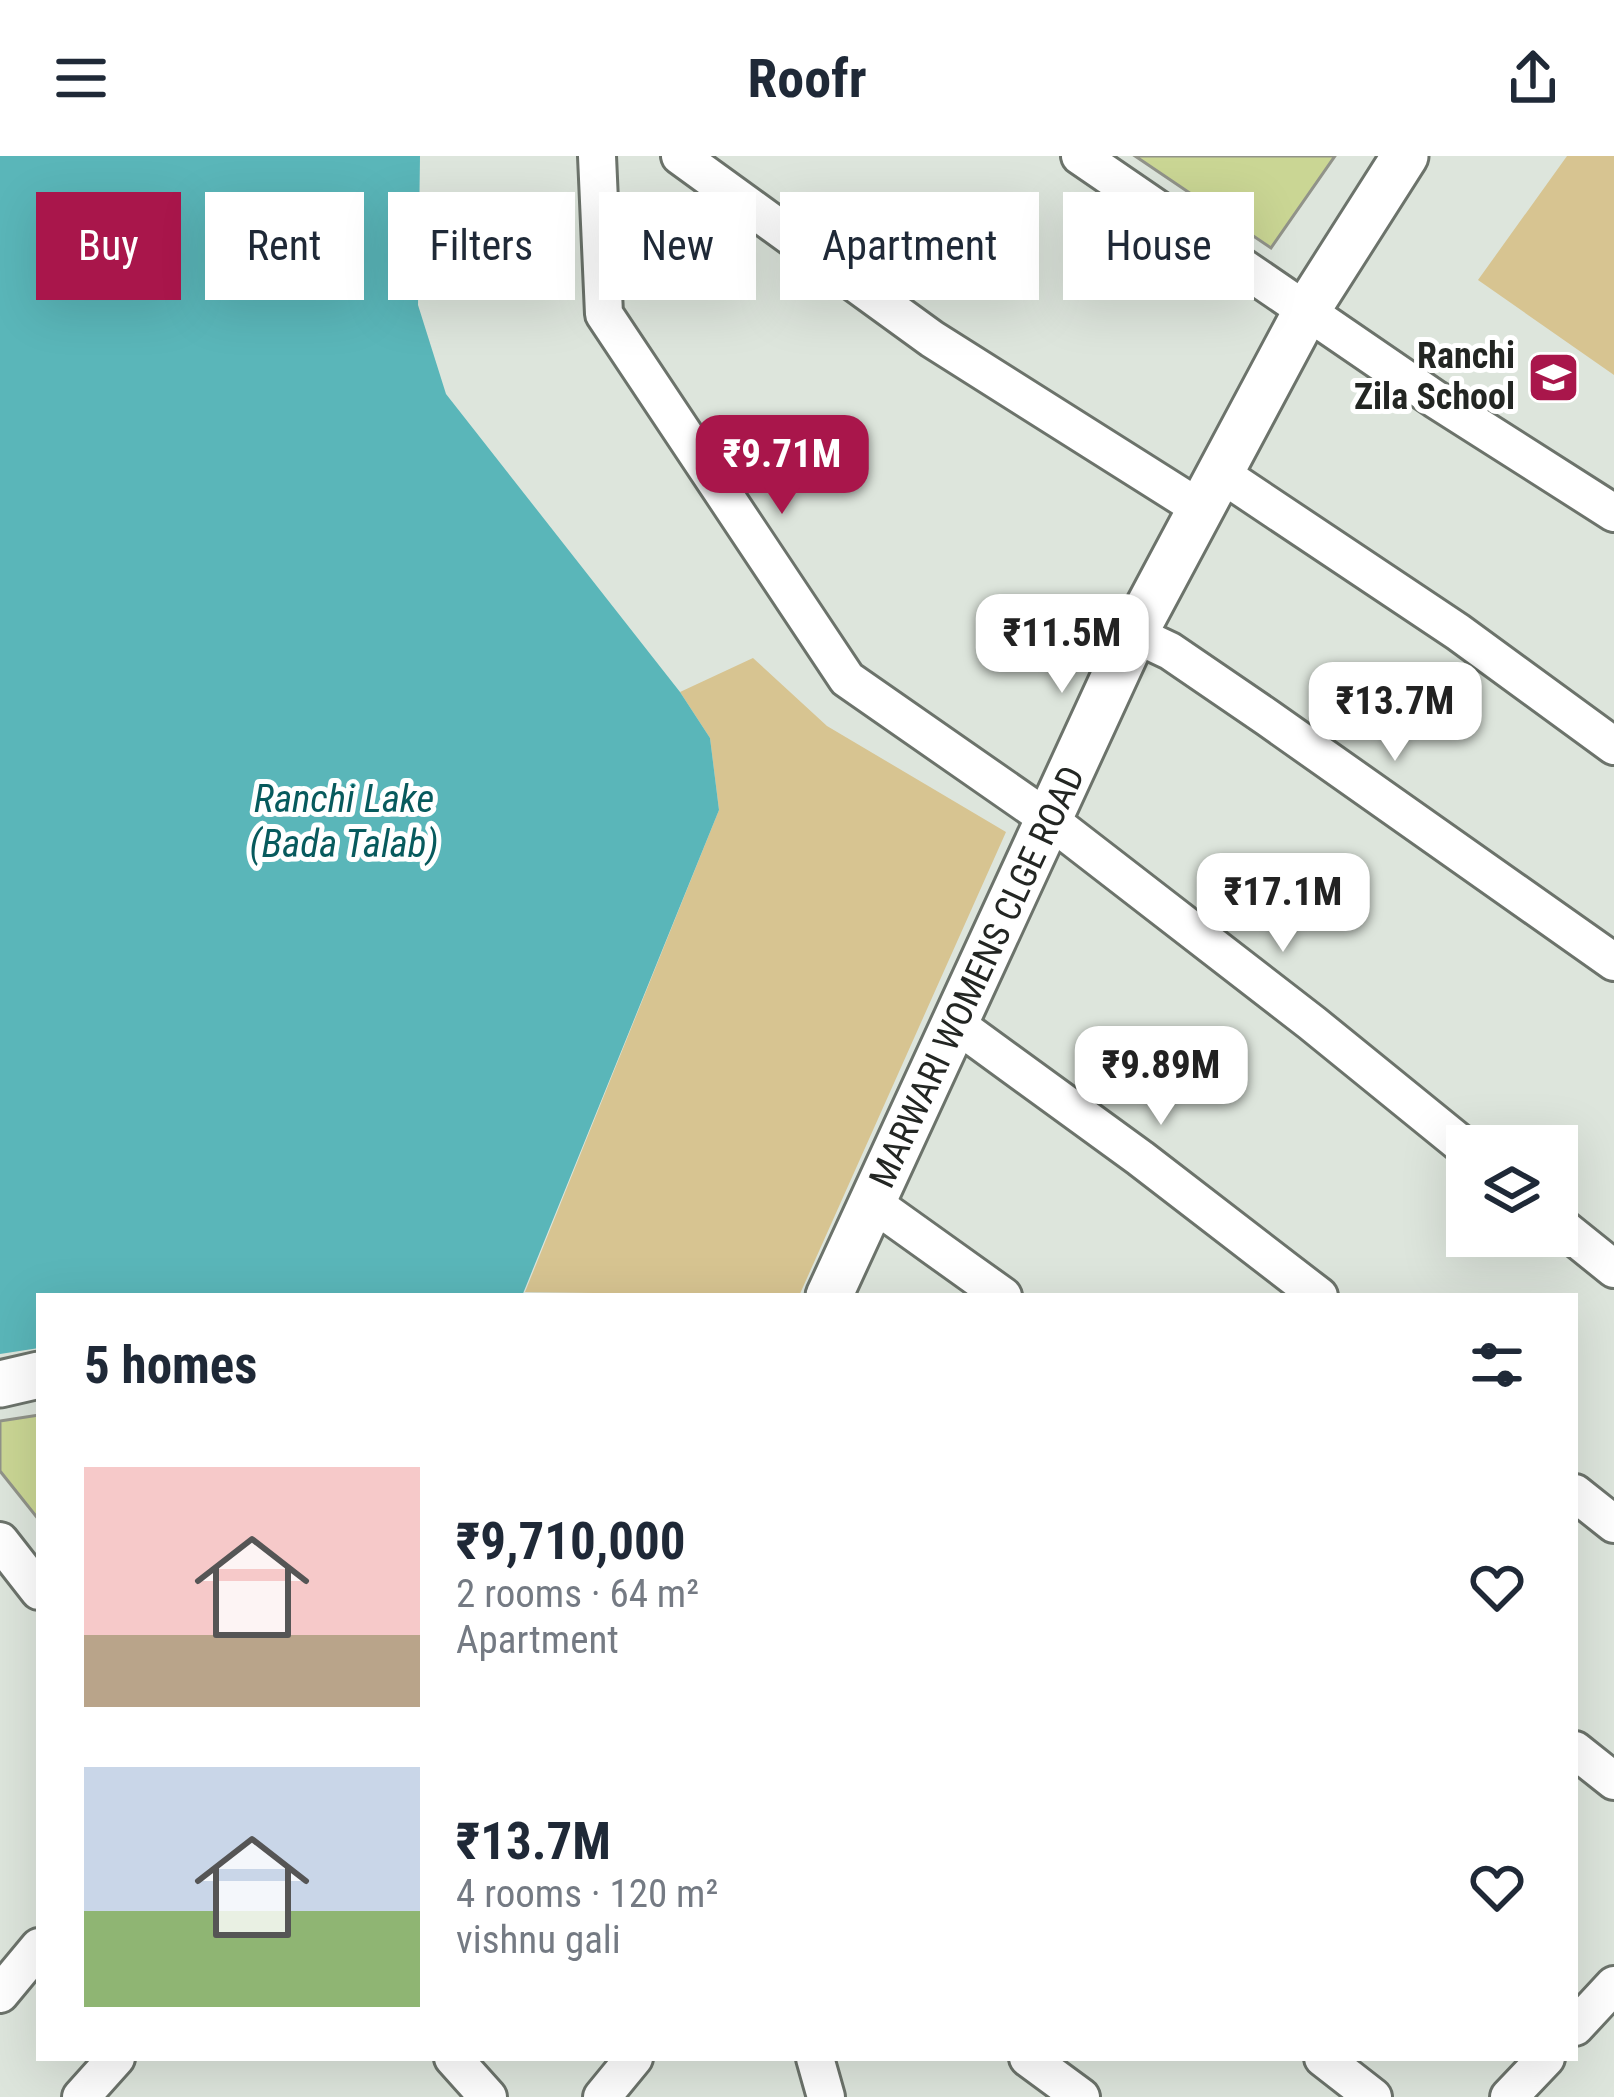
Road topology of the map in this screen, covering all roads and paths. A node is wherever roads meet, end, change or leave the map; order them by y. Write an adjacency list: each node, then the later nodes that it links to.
1 (597, 156): 10 (street)
2 (680, 156): 6 (street)
3 (1080, 156): 5 (street)
4 (1405, 156): 5 (street, MARWARI WOMENS CLGE ROAD)
5 (1306, 310): 6 (street, MARWARI WOMENS CLGE ROAD); 7 (street)
6 (1210, 491): 8 (street, MARWARI WOMENS CLGE ROAD); 9 (street)
7 (1614, 514)
8 (1134, 634): 10 (street, MARWARI WOMENS CLGE ROAD); 11 (street)
9 (1614, 746)
10 (1051, 820): 12 (street, MARWARI WOMENS CLGE ROAD); 13 (street)
11 (1614, 962)
12 (956, 1024): 14 (street, MARWARI WOMENS CLGE ROAD); 19 (street)
13 (1446, 1132)
14 (873, 1203): 17 (street, MARWARI WOMENS CLGE ROAD); 18 (street)
15 (1578, 1239): 16 (street)
16 (1614, 1269)
17 (830, 1293)
18 (999, 1293)
19 (1315, 1293)
20 (36, 1376): 21 (street)
21 (0, 1384)
22 (1578, 1495): 23 (street)
23 (1614, 1524)
24 (0, 1541): 25 (street)
25 (36, 1587)
26 (1578, 1752): 27 (street)
27 (1614, 1781)
28 (36, 1951): 30 (street)
29 (1614, 1984): 31 (street)
30 (0, 1994)
31 (1578, 2024)
32 (113, 2061): 39 (street)
33 (456, 2061): 40 (street)
34 (632, 2061): 41 (street)
35 (816, 2061): 42 (street)
36 (1032, 2061): 43 (street)
37 (1327, 2061): 44 (street)
38 (1543, 2061): 45 (street)
39 (81, 2097)
40 (488, 2097)
41 (602, 2097)
42 (826, 2097)
43 (1081, 2097)
44 (1373, 2097)
45 (1509, 2097)

